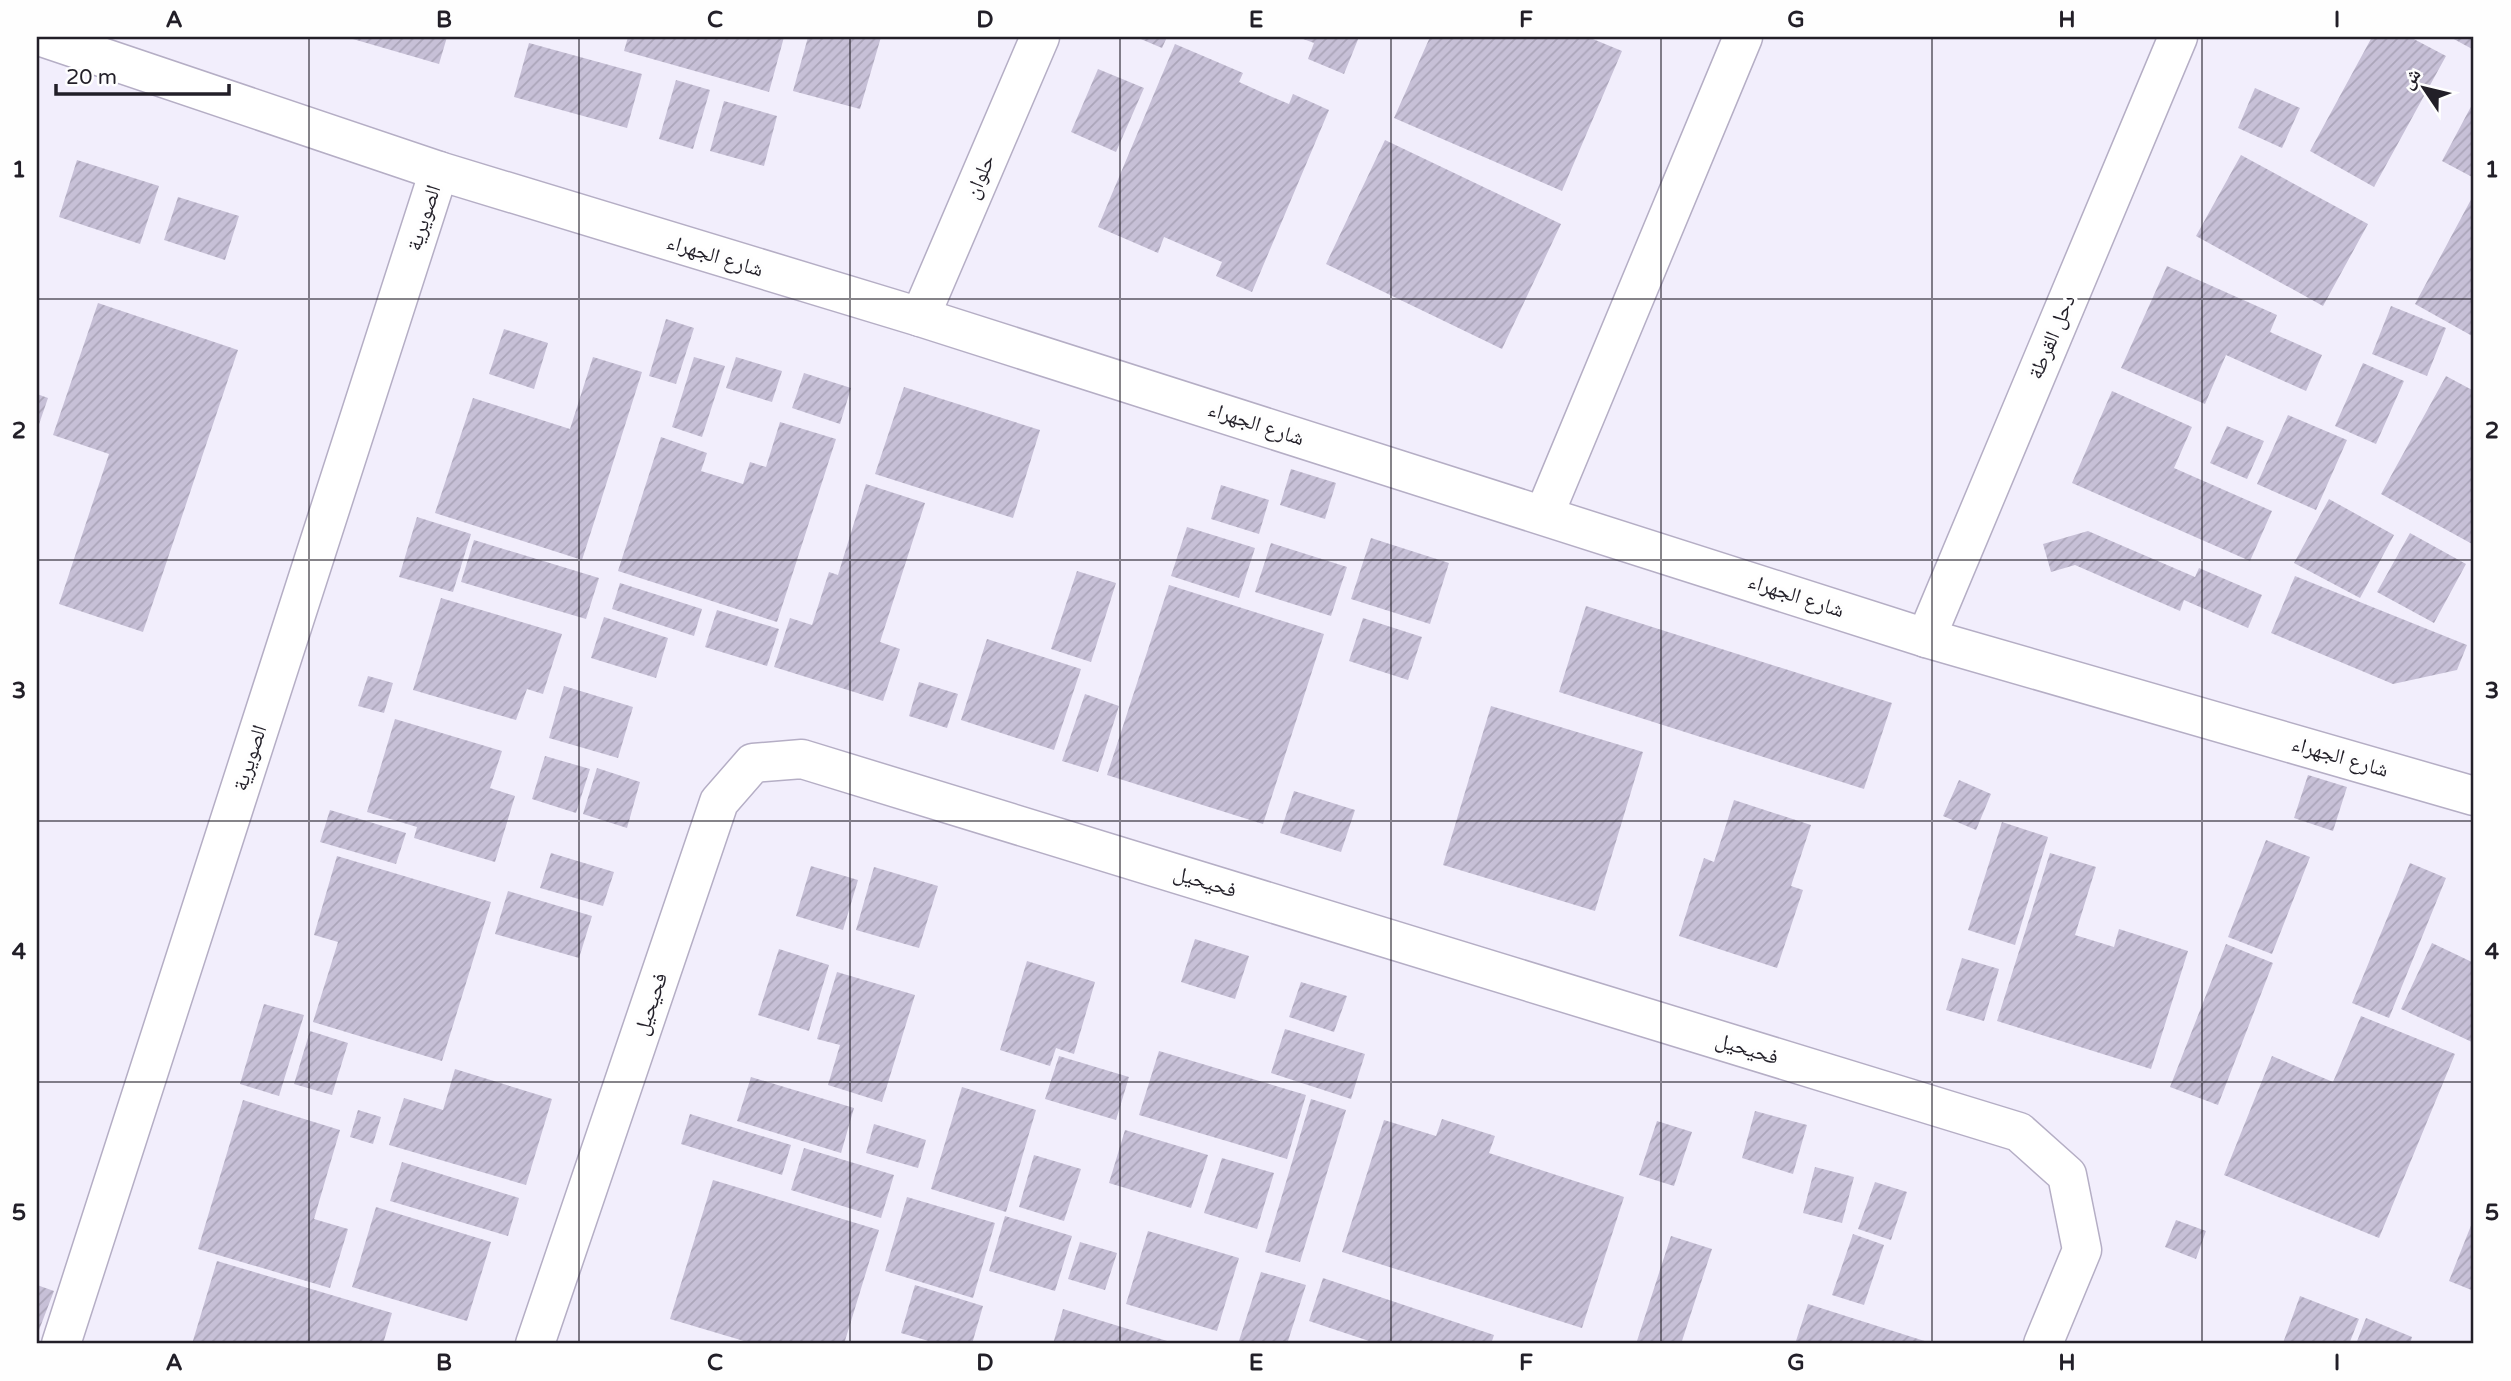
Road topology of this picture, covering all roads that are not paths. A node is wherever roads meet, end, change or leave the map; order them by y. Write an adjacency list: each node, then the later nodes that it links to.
1 (42, 37): 5 (street, شارع الجهراء)
2 (1041, 37): 6 (street, حلوان)
3 (1743, 37): 7 (street)
4 (2178, 37): 8 (street, دحل القرطة)
5 (439, 172): 6 (street, شارع الجهراء); 10 (street, الصويرية)
6 (920, 317): 7 (street, شارع الجهراء)
7 (1544, 514): 8 (street, شارع الجهراء)
8 (1926, 638): 9 (street, شارع الجهراء)
9 (2474, 796)
10 (61, 1344)
11 (535, 1344): 12 (street, فحيحيل)
12 (2043, 1344)

